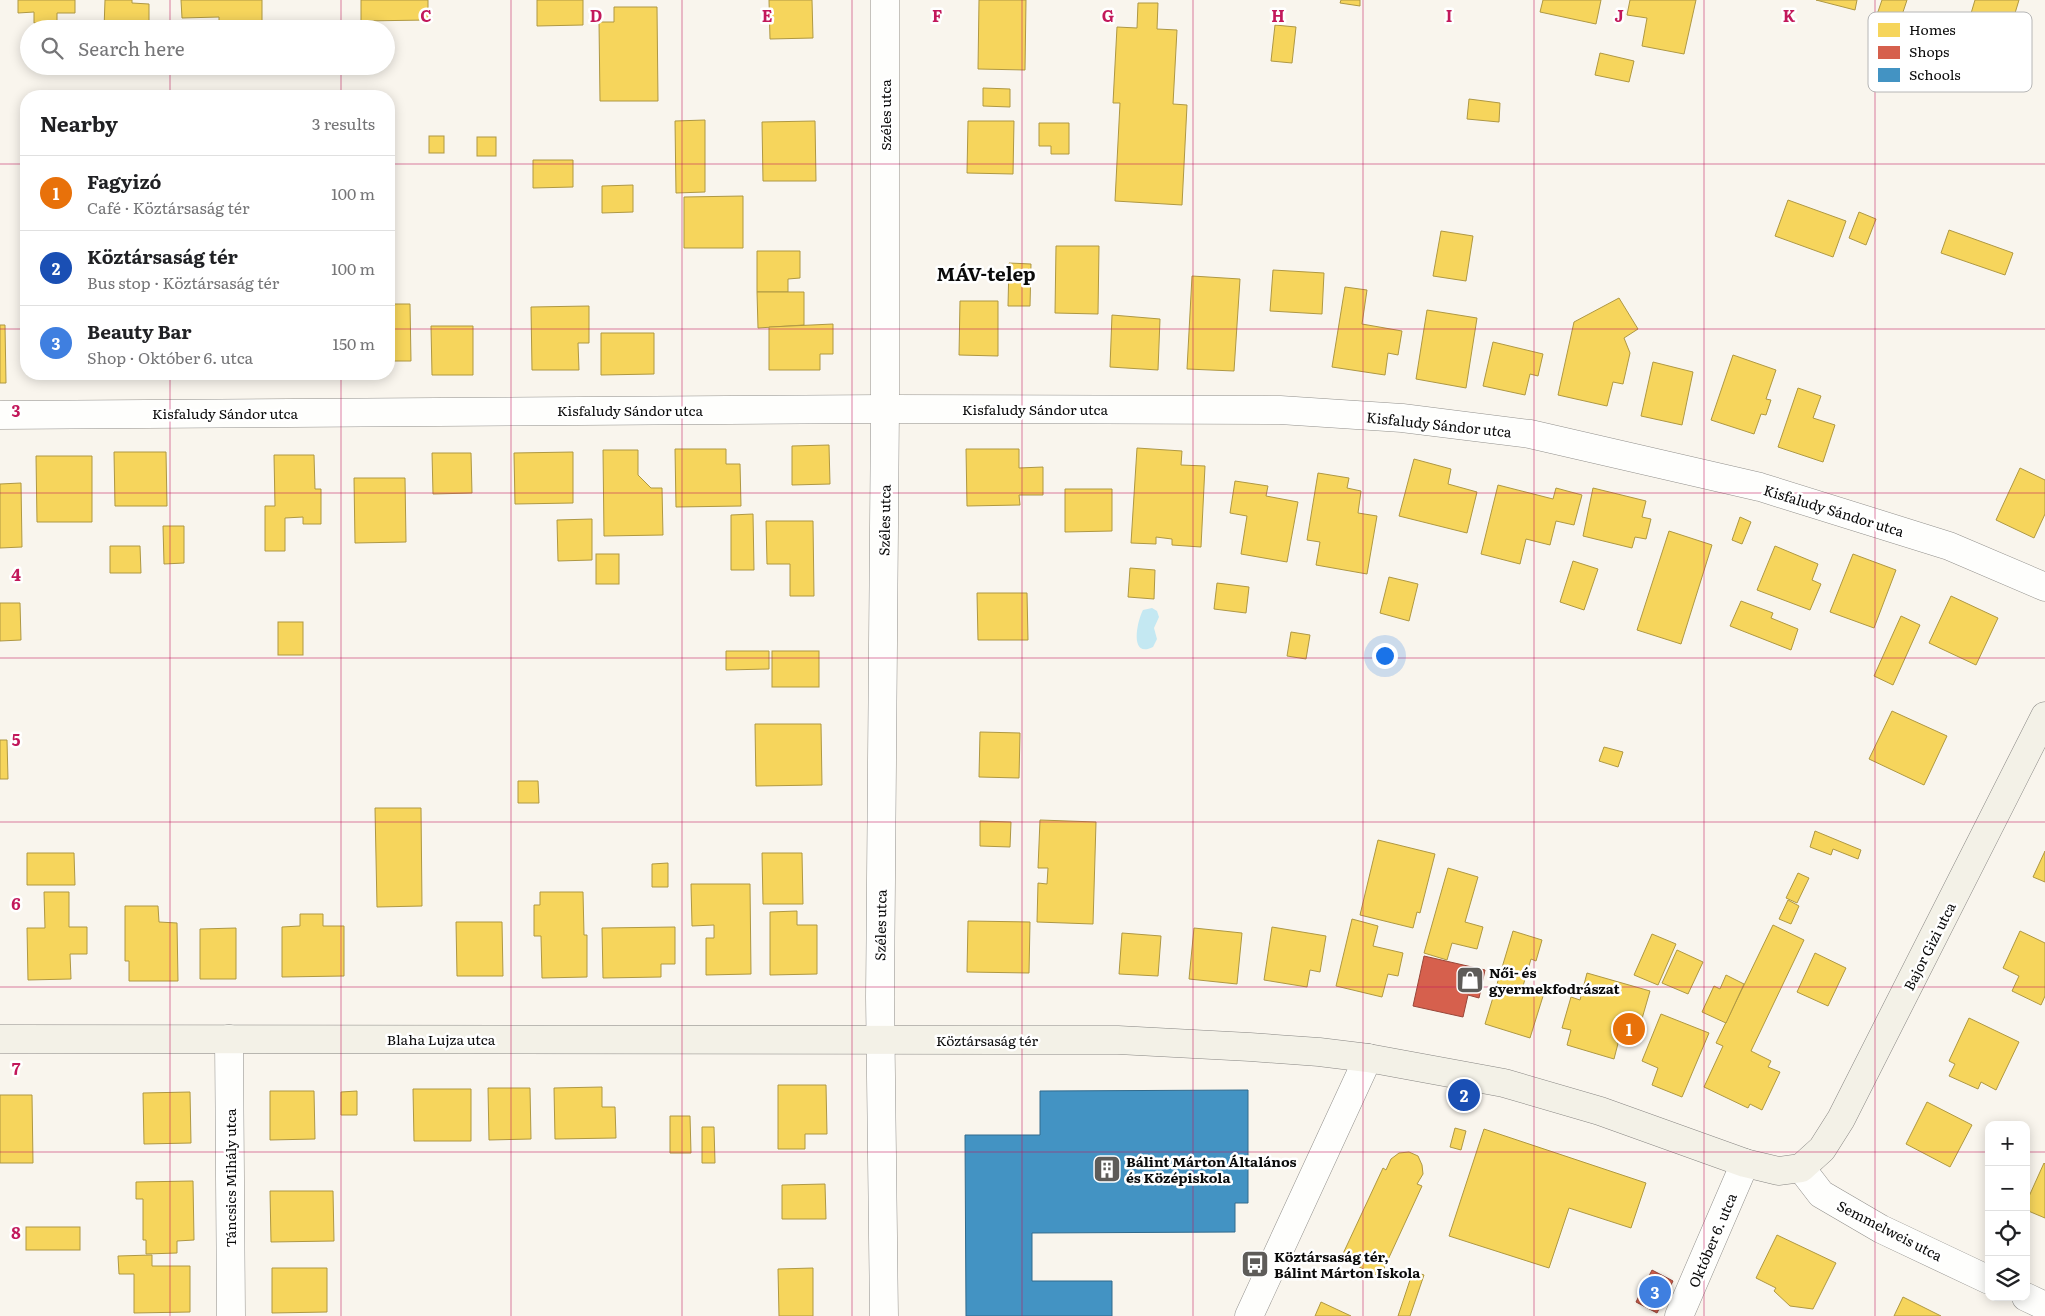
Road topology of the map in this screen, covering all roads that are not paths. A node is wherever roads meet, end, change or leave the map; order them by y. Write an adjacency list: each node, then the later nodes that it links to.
1 (885, 0): 2 (street, Széles utca)
2 (885, 409): 3 (street, Kisfaludy Sándor utca); 4 (street, Kisfaludy Sándor utca); 8 (street, Széles utca)
3 (0, 415)
4 (2045, 587)
5 (2045, 716): 11 (street, Bajor Gizi utca)
6 (0, 1039): 7 (street, Blaha Lujza utca)
7 (228, 1039): 8 (street, Blaha Lujza utca); 15 (street, Táncsics Mihály utca)
8 (882, 1040): 9 (street, Köztársaság tér); 16 (street)
9 (1368, 1058): 10 (street, Köztársaság tér); 17 (street)
10 (1745, 1163): 11 (street); 18 (street, Október 6. utca)
11 (1801, 1168): 12 (street, Semmelweis utca)
12 (1985, 1278)
13 (2030, 1299): 14 (street)
14 (2045, 1306)
15 (231, 1316)
16 (884, 1316)
17 (1249, 1316)
18 (1679, 1316)

